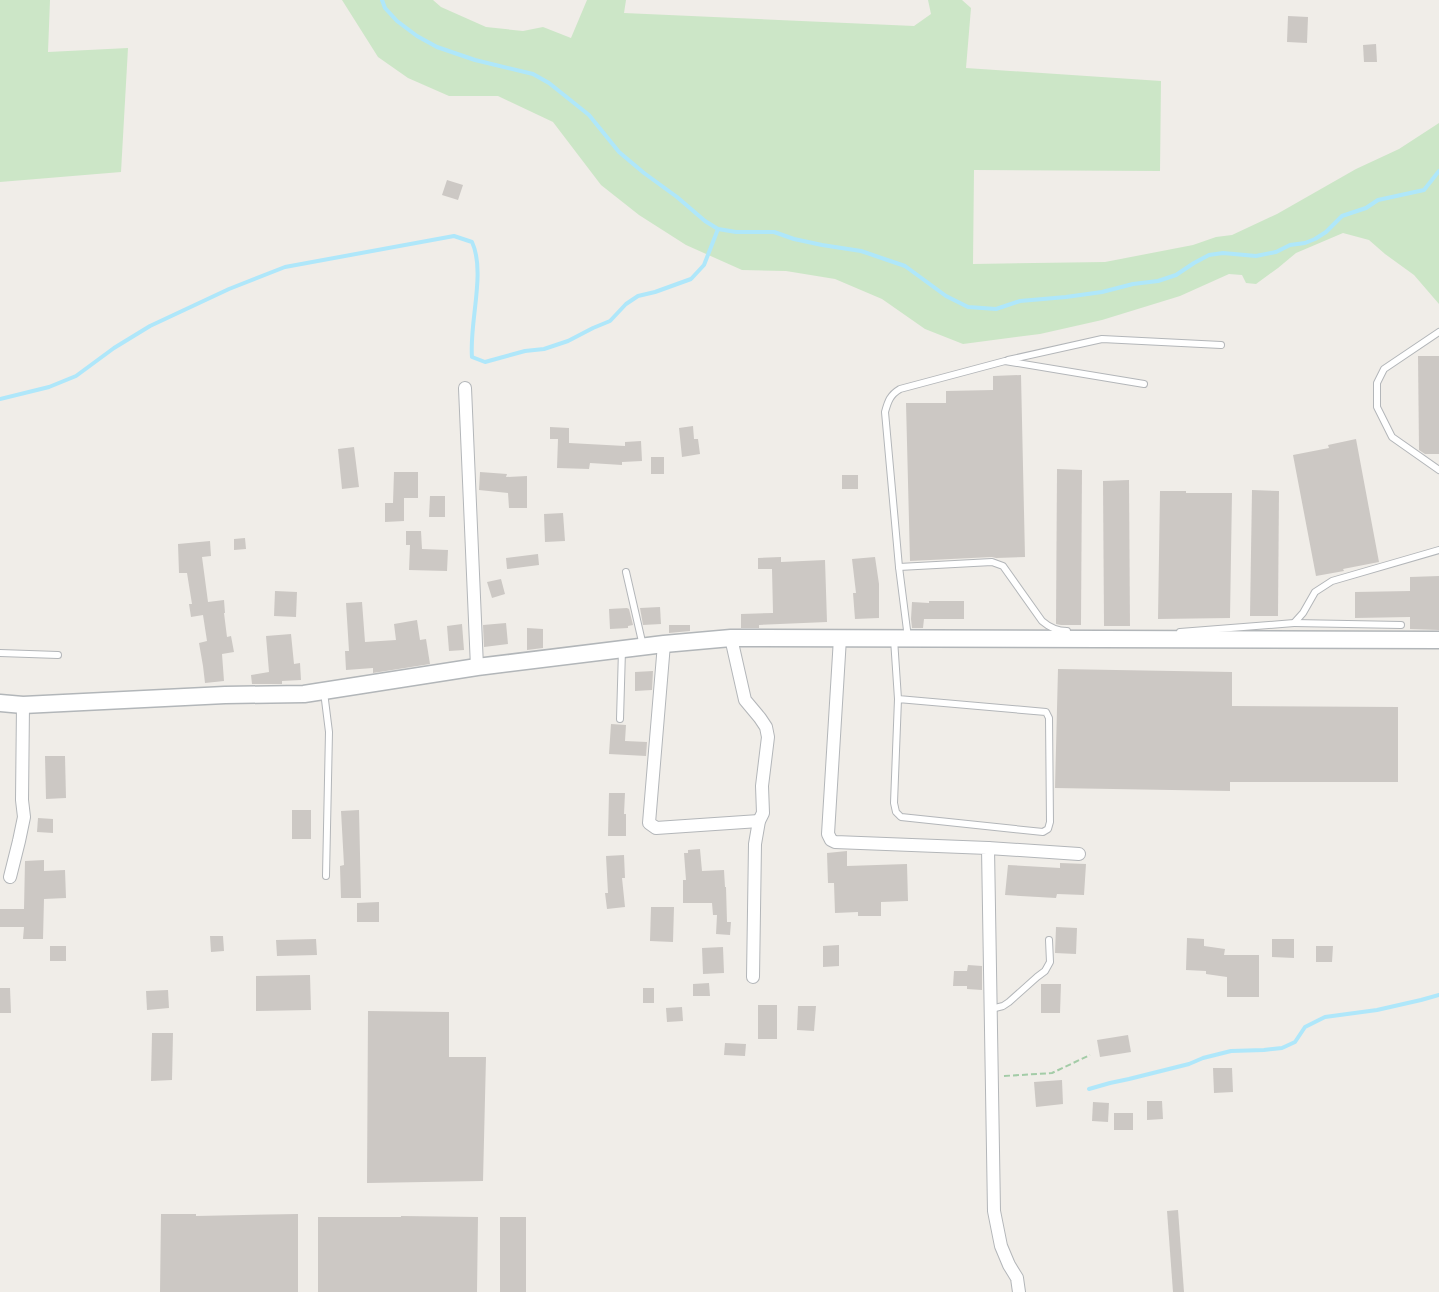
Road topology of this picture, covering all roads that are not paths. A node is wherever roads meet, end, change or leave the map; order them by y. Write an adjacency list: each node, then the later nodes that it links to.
1 (1439, 332): 6 (lane)
2 (1221, 345): 3 (lane)
3 (1005, 361): 4 (lane); 8 (lane)
4 (1144, 384)
5 (465, 388): 23 (street)
6 (1439, 470)
7 (1439, 550): 10 (lane)
8 (899, 567): 12 (lane); 16 (lane)
9 (626, 573): 19 (lane)
10 (1294, 622): 11 (lane); 13 (lane)
11 (1401, 625)
12 (1071, 631)
13 (1119, 632)
14 (731, 638): 15 (street); 18 (street); 29 (street)
15 (840, 638): 16 (street); 30 (street)
16 (901, 638): 17 (street); 25 (lane)
17 (1439, 640)
18 (664, 644): 19 (street); 29 (street)
19 (643, 647): 20 (street)
20 (622, 649): 23 (street); 28 (lane)
21 (0, 653): 22 (lane)
22 (58, 655)
23 (477, 667): 24 (street)
24 (324, 691): 27 (street); 32 (lane)
25 (898, 699): 25 (lane)
26 (0, 703): 27 (street)
27 (23, 705): 33 (street)
28 (620, 719)
29 (759, 821): 35 (street)
30 (988, 848): 31 (street); 36 (street)
31 (1079, 854)
32 (326, 876)
33 (10, 877)
34 (1049, 940): 36 (lane)
35 (753, 977)
36 (990, 1009): 37 (street)
37 (1019, 1292)

